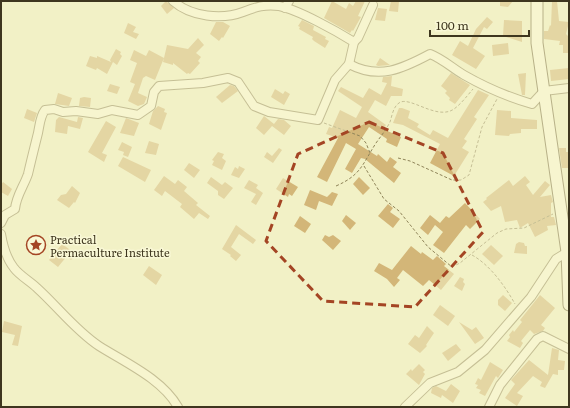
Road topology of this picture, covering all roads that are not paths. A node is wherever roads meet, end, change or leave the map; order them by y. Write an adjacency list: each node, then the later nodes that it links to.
1 (173, 1): 4 (street)
2 (537, 1): 8 (main road)
3 (373, 4): 5 (street)
4 (287, 5): 5 (street)
5 (354, 42): 6 (street)
6 (349, 64): 10 (street); 11 (street)
7 (569, 88): 8 (street)
8 (544, 91): 9 (main road); 10 (street)
9 (546, 103): 10 (street); 13 (main road)
10 (532, 104)
11 (1, 223)
12 (1, 234): 16 (street)
13 (568, 252): 14 (main road); 17 (street)
14 (569, 305)
15 (569, 349): 18 (street)
16 (178, 407)
17 (405, 407)
18 (489, 407)

